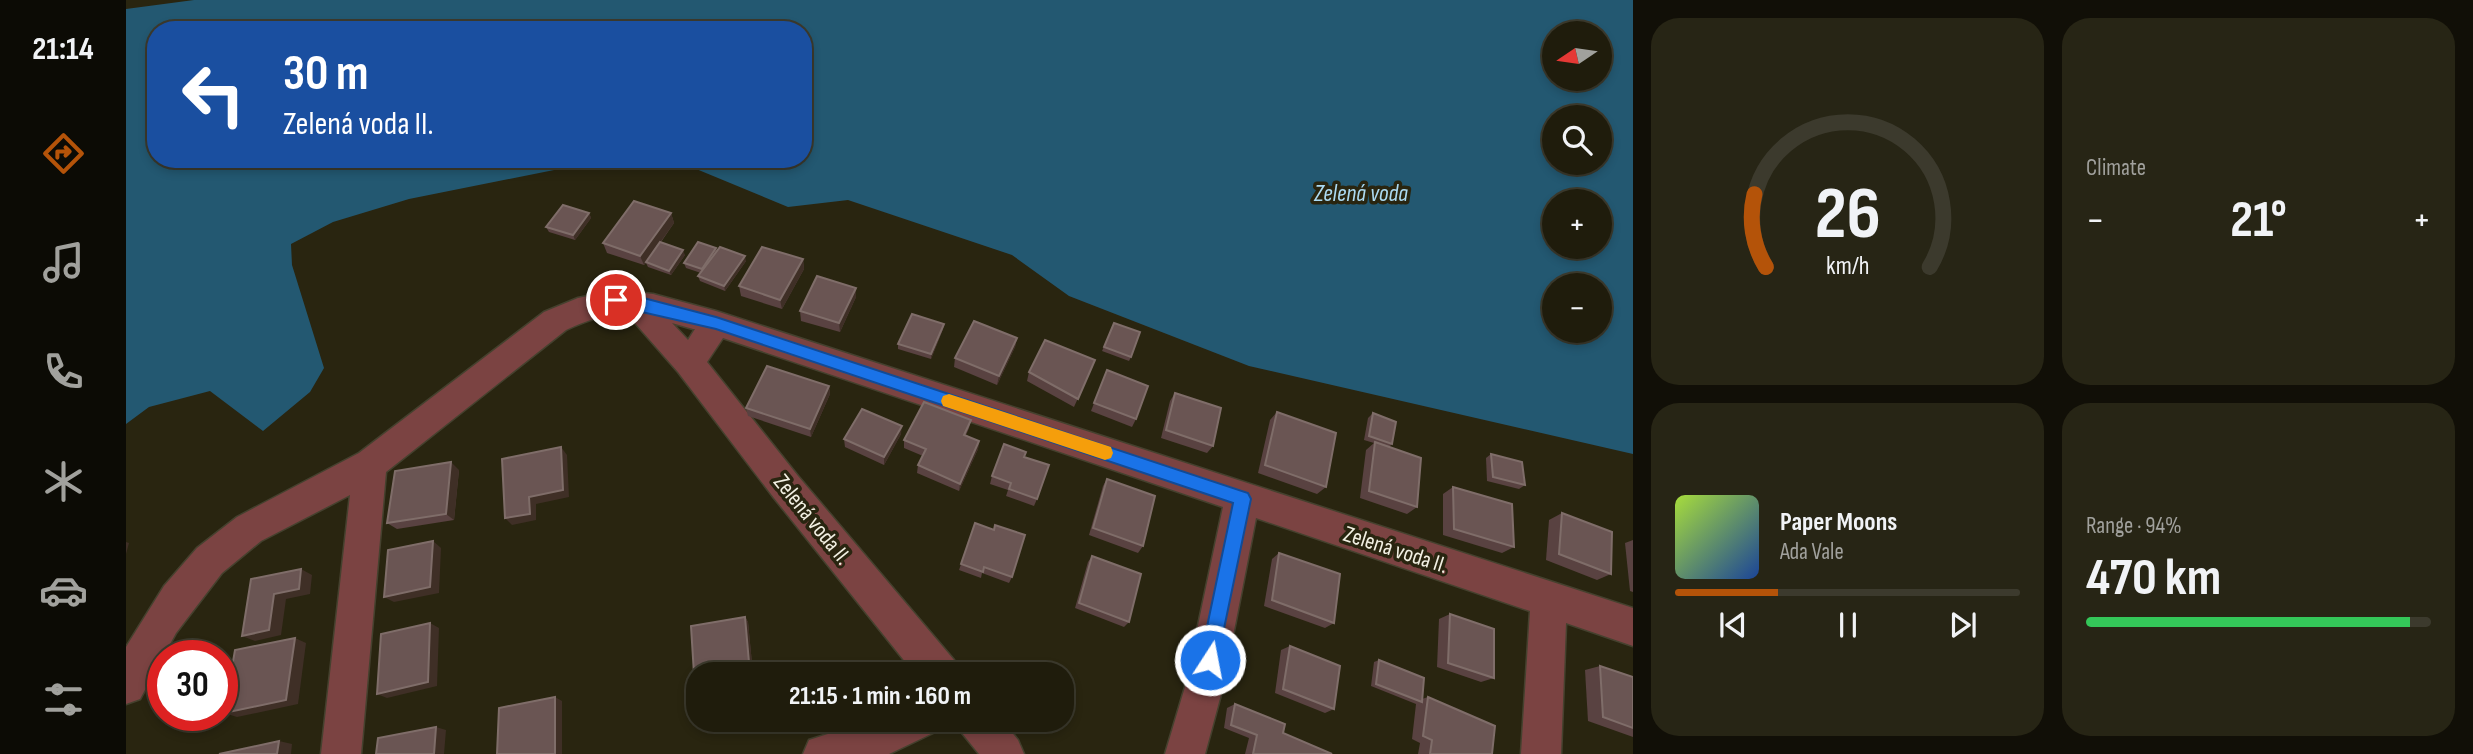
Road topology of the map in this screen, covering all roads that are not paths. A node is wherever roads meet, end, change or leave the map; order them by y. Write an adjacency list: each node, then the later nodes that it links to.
1 (636, 303): 2 (street, Zelená voda II.); 3 (street, Zelená voda II.); 4 (street, Zelená voda II.)
2 (716, 323): 3 (street); 5 (street, Zelená voda II.)
3 (688, 363): 8 (street, Zelená voda II.)
4 (370, 465): 9 (street, Zelená voda II.); 12 (street)
5 (1242, 499): 6 (street, Zelená voda II.); 15 (street)
6 (1549, 599): 7 (street, Zelená voda II.); 16 (street)
7 (1633, 627)
8 (930, 662)
9 (126, 685)
10 (892, 732): 13 (street)
11 (986, 732): 14 (street)
12 (341, 754)
13 (823, 754)
14 (1003, 754)
15 (1185, 754)
16 (1541, 754)

